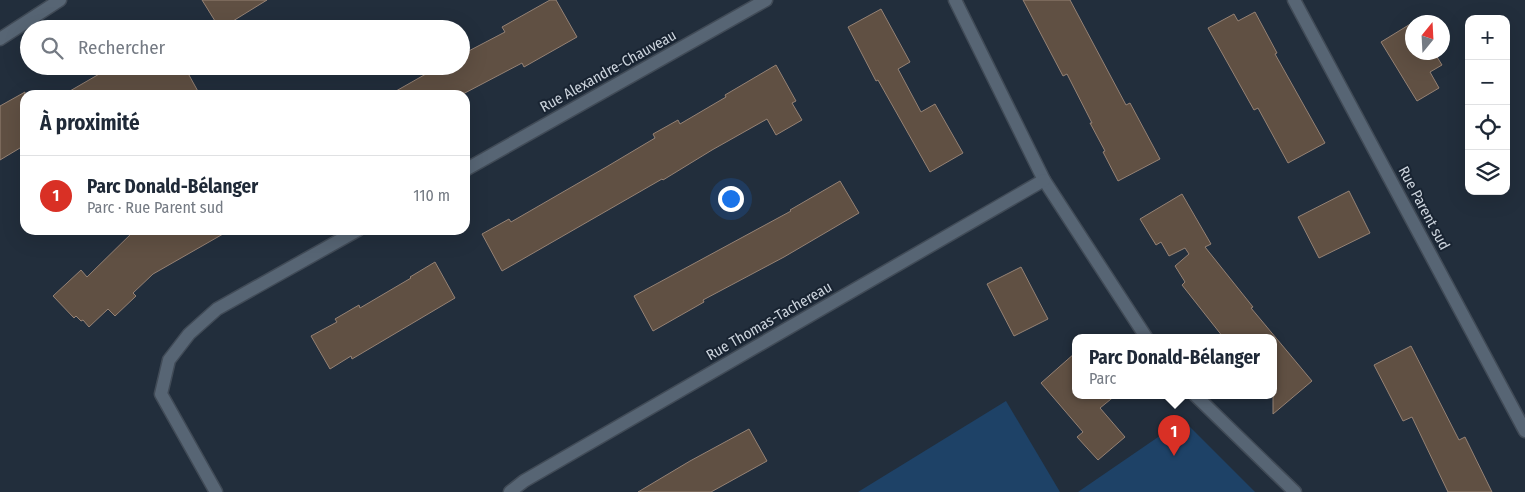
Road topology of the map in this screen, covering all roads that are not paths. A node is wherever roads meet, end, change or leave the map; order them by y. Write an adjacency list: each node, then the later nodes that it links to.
1 (60, 0): 5 (street)
2 (766, 0): 8 (street, Rue Alexandre-Chauveau)
3 (955, 0): 9 (street)
4 (1294, 0): 13 (street, Rue Parent sud)
5 (29, 20)
6 (20, 26): 7 (street)
7 (0, 39)
8 (470, 167)
9 (1044, 180): 11 (street); 15 (street, Rue Thomas-Tachereau)
10 (349, 235): 14 (street)
11 (1144, 334)
12 (1199, 399): 16 (street)
13 (1525, 431)
14 (216, 492)
15 (510, 492)
16 (1295, 492)

